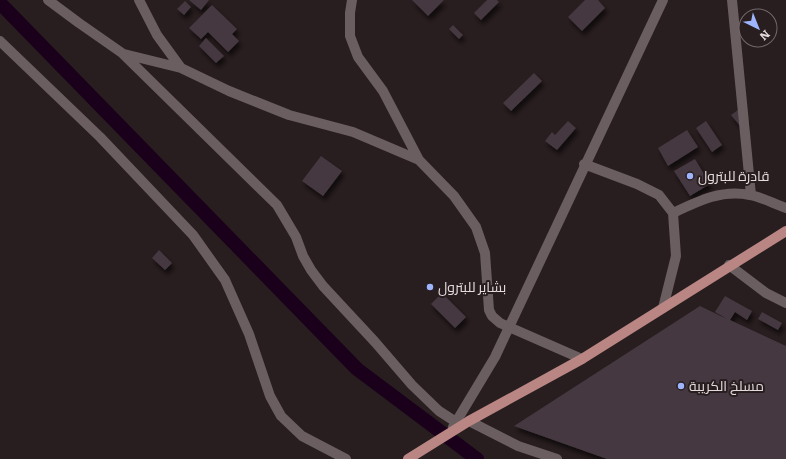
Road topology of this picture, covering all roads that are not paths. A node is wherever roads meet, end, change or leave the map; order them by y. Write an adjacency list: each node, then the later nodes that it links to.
1 (48, 0): 7 (street)
2 (138, 0): 8 (street)
3 (352, 0): 9 (street)
4 (663, 0): 10 (street)
5 (732, 0): 11 (street)
6 (0, 41): 23 (street)
7 (122, 53): 8 (street); 21 (street)
8 (180, 68): 9 (street)
9 (419, 160): 18 (street)
10 (584, 164): 13 (street); 18 (street)
11 (751, 195): 12 (street); 13 (street)
12 (786, 208)
13 (673, 213): 17 (street)
14 (786, 231): 15 (main road)
15 (729, 266): 16 (street); 17 (main road)
16 (786, 304)
17 (663, 308): 19 (main road)
18 (508, 327): 19 (street); 21 (street)
19 (582, 359): 20 (main road)
20 (469, 421): 22 (main road); 25 (street)
21 (456, 422): 22 (street)
22 (450, 433): 24 (main road)
23 (346, 459)
24 (408, 459)
25 (557, 459)

